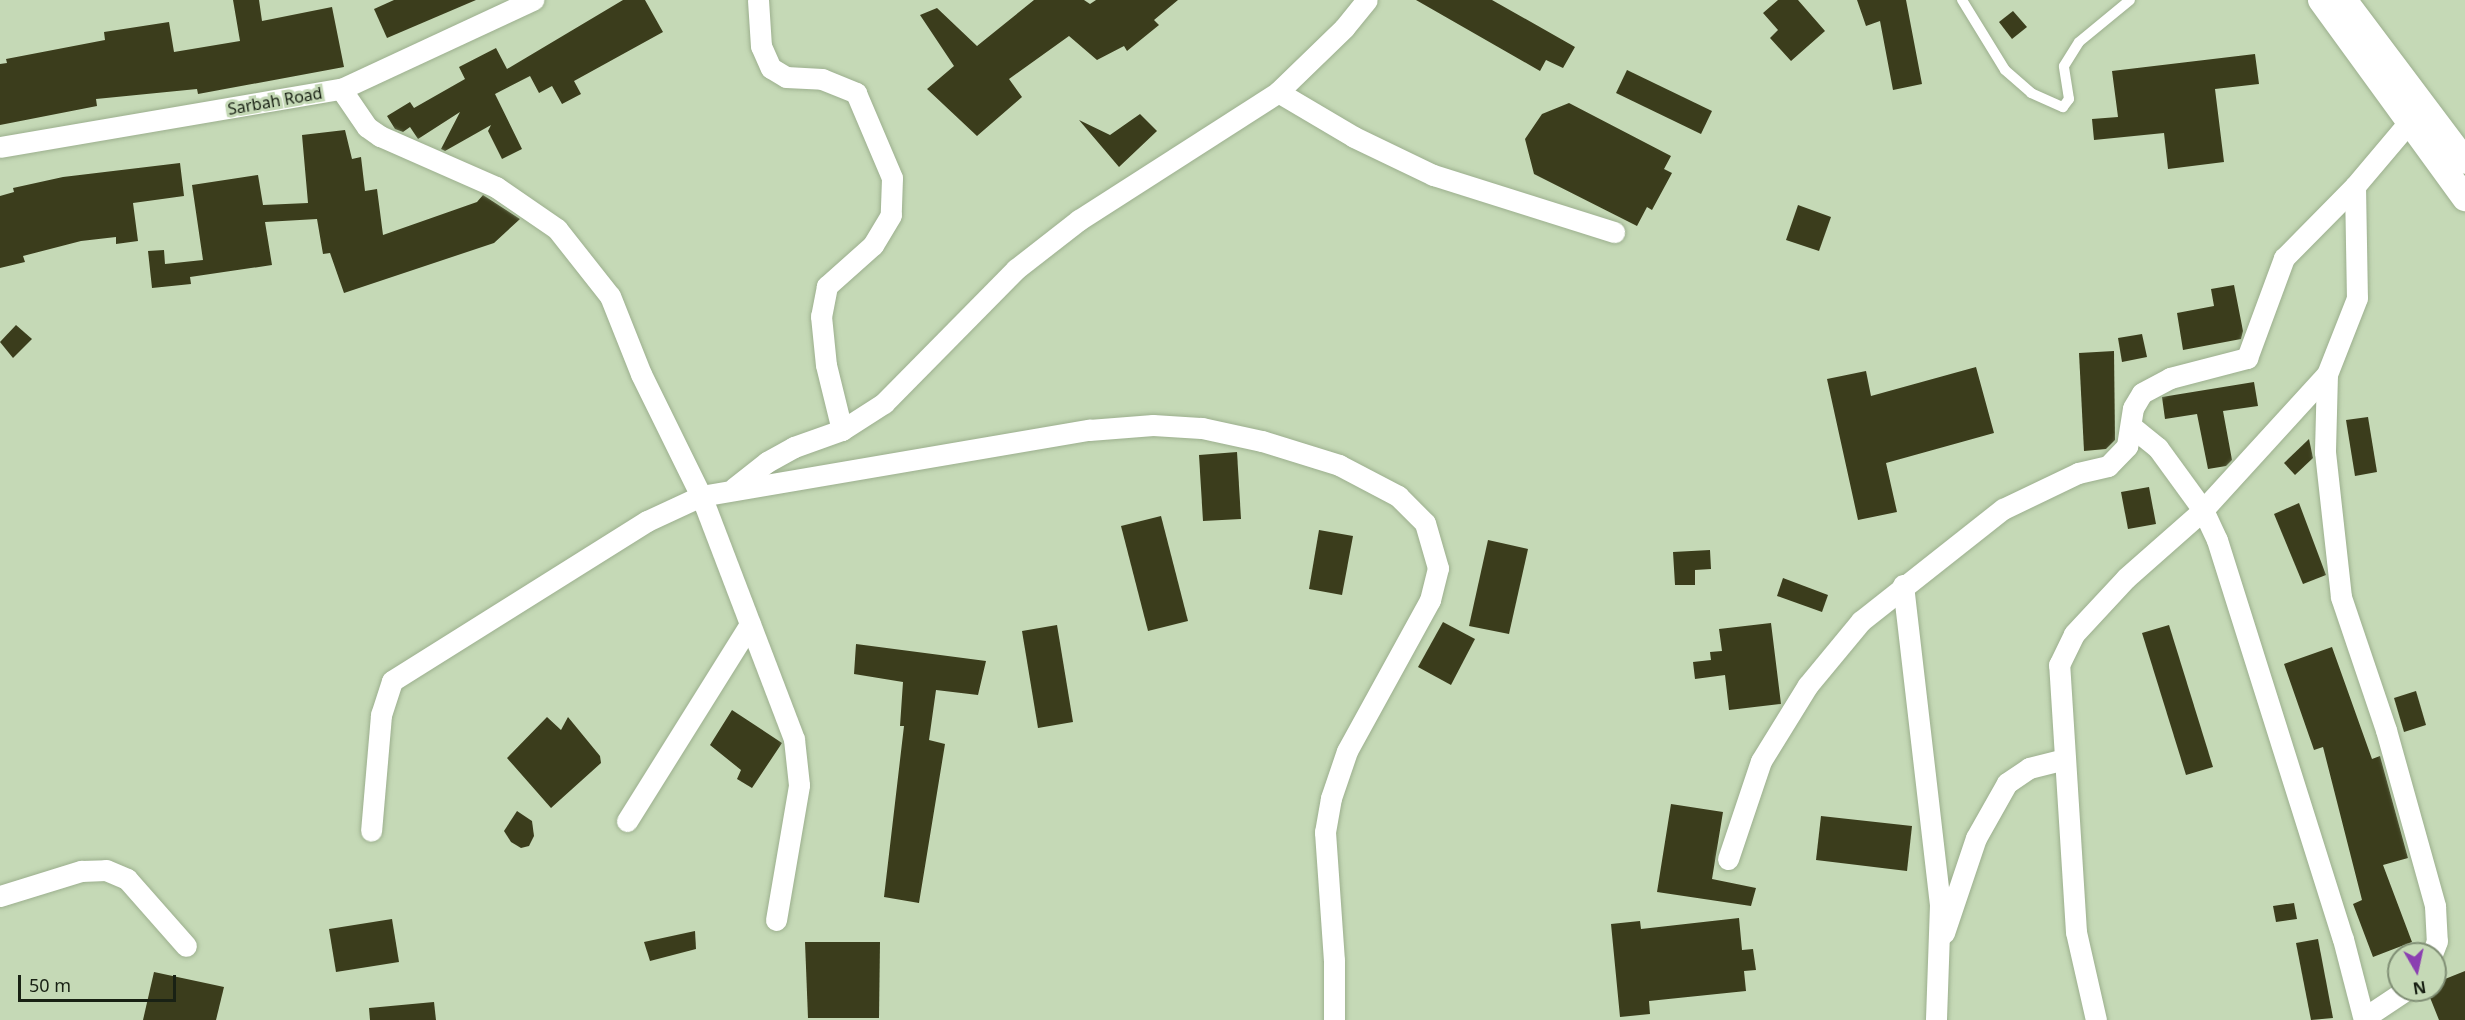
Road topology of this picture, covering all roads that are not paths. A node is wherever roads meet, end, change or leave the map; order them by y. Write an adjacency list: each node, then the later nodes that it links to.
1 (759, 0): 18 (street)
2 (1367, 0): 9 (street)
3 (1962, 0): 4 (lane)
4 (2130, 0)
5 (2321, 0): 10 (street)
6 (2344, 0): 10 (street)
7 (526, 2): 8 (street, Sarbah Road)
8 (341, 89): 11 (street, Sarbah Road); 20 (street)
9 (1278, 92): 15 (street); 18 (street)
10 (2416, 112): 12 (street); 13 (street); 14 (street)
11 (0, 147)
12 (2465, 161)
13 (2355, 186): 16 (street); 17 (street)
14 (2465, 198)
15 (1614, 232)
16 (2327, 374): 21 (street); 31 (street)
17 (2132, 427): 21 (street); 22 (street)
18 (842, 430): 19 (street)
19 (732, 489): 20 (street); 35 (street)
20 (701, 496): 23 (street); 26 (street)
21 (2204, 510): 24 (street); 34 (street)
22 (1903, 585): 27 (street); 30 (street)
23 (750, 624): 25 (street); 29 (street)
24 (2065, 759): 30 (street); 37 (street)
25 (627, 821)
26 (371, 831)
27 (1728, 859)
28 (0, 896): 32 (street)
29 (776, 920)
30 (1942, 940): 36 (street)
31 (2437, 942)
32 (186, 946)
33 (2389, 1002): 34 (street)
34 (2364, 1019)
35 (1334, 1020)
36 (1936, 1020)
37 (2096, 1020)

